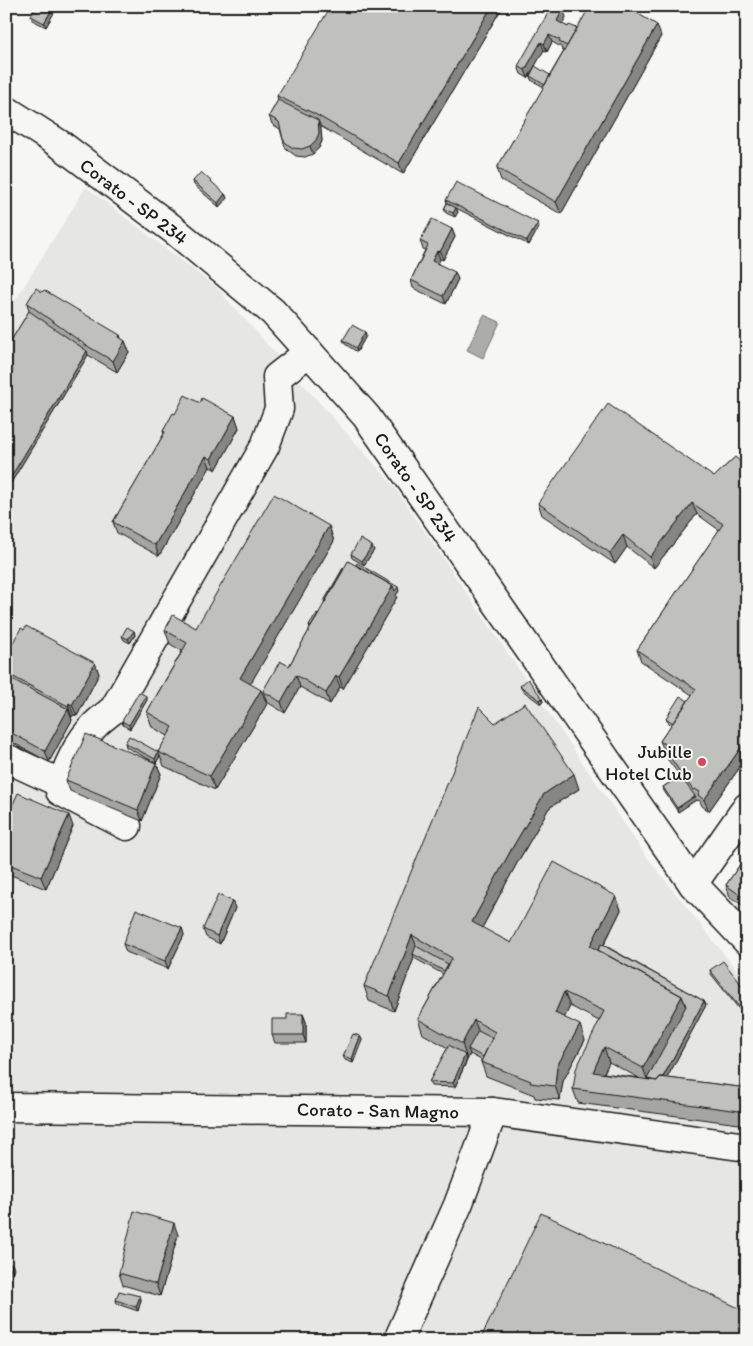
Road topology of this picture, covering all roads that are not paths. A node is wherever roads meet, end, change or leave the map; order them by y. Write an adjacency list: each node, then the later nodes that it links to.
1 (6, 110): 2 (main road, Corato - SP 234)
2 (309, 352): 4 (main road); 7 (main road, Corato - SP 234)
3 (6, 758): 4 (main road)
4 (62, 784): 6 (main road)
5 (747, 807): 7 (main road)
6 (127, 826)
7 (693, 884): 8 (main road, Corato - SP 234)
8 (747, 941)
9 (6, 1107): 10 (main road, Corato - San Magno)
10 (492, 1112): 11 (main road, Corato - San Magno); 12 (main road)
11 (747, 1147)
12 (398, 1340)

